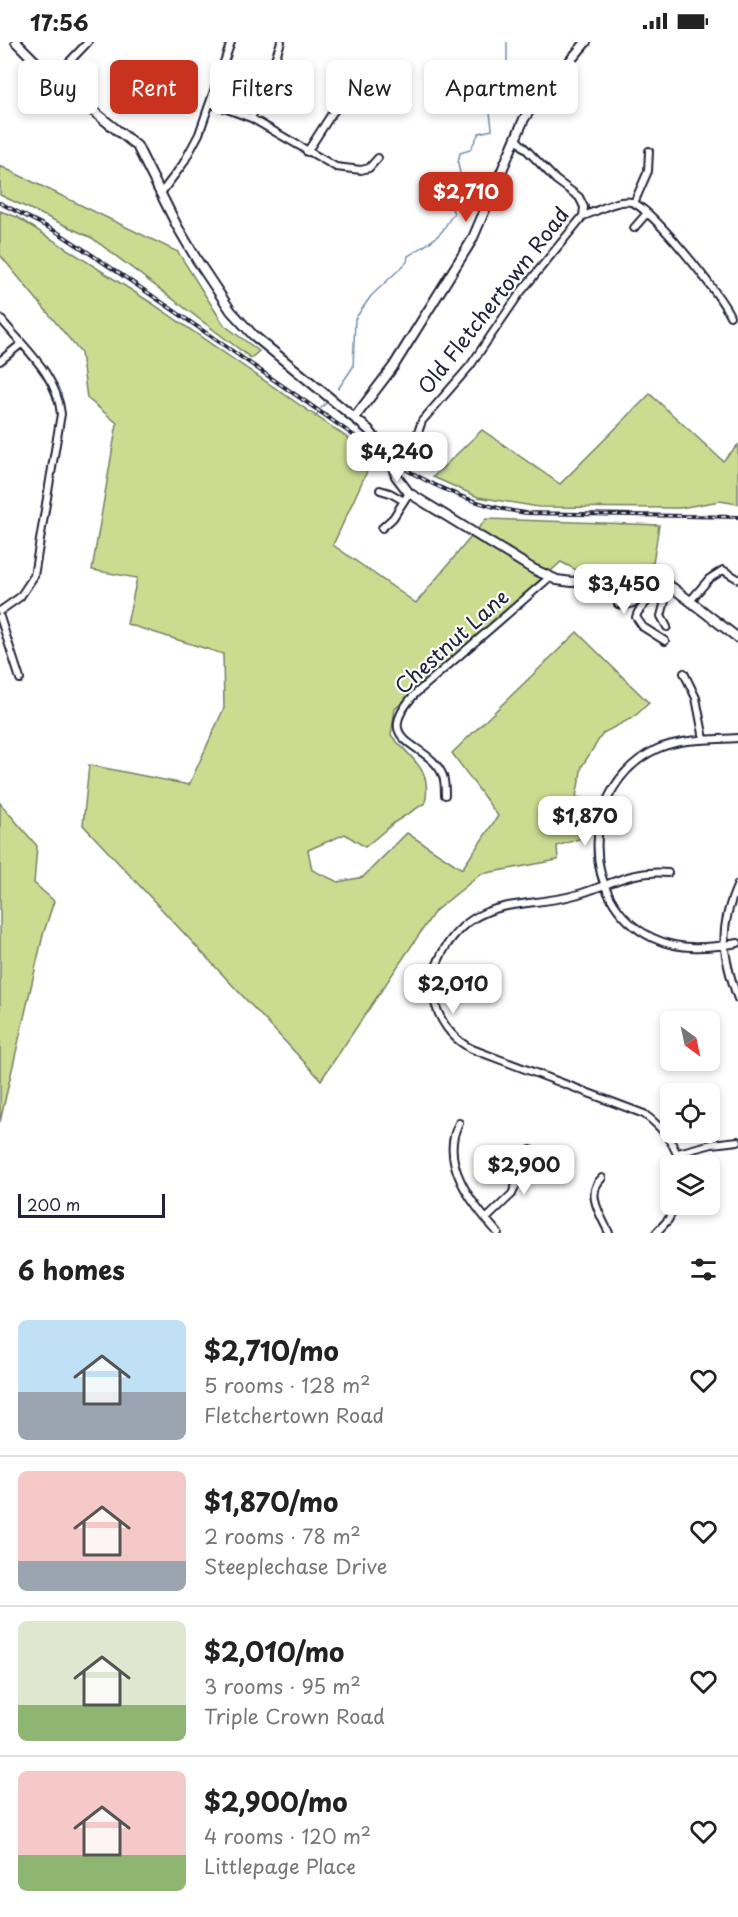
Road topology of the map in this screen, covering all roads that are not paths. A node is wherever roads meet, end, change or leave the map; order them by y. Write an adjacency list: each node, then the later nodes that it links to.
1 (16, 42): 6 (street)
2 (88, 42): 7 (street)
3 (231, 42): 8 (street)
4 (281, 42): 13 (street)
5 (586, 42): 14 (street)
6 (34, 60)
7 (71, 60)
8 (225, 60)
9 (210, 105): 18 (street)
10 (98, 114): 18 (street)
11 (240, 114): 13 (street)
12 (332, 114): 16 (street)
13 (250, 118): 16 (street)
14 (515, 138): 21 (street, Old Fletchertown Road); 27 (street)
15 (649, 151): 19 (street)
16 (307, 152): 17 (street)
17 (378, 158)
18 (161, 193): 27 (street)
19 (634, 203): 20 (street); 21 (street)
20 (646, 213): 22 (street); 23 (street)
21 (583, 216): 28 (street, Old Fletchertown Road)
22 (634, 228)
23 (730, 316)
24 (0, 318): 25 (street)
25 (21, 344): 26 (street); 40 (street)
26 (0, 362)
27 (356, 417): 30 (street)
28 (416, 438)
29 (380, 490): 31 (street)
30 (409, 493): 31 (street); 33 (street)
31 (404, 501): 32 (street)
32 (382, 528)
33 (550, 577): 35 (street); 49 (street, Chestnut Lane)
34 (738, 579): 38 (street)
35 (661, 580): 36 (street); 38 (street); 42 (street); 44 (street)
36 (650, 588): 37 (street); 39 (street)
37 (630, 592)
38 (690, 601): 43 (street)
39 (618, 604)
40 (0, 611)
41 (0, 617): 46 (street)
42 (667, 627)
43 (738, 638)
44 (665, 641)
45 (684, 673): 48 (street)
46 (20, 679)
47 (738, 738): 48 (street)
48 (704, 739): 51 (street)
49 (445, 795)
50 (668, 873): 51 (street)
51 (603, 884): 54 (street); 59 (street)
52 (738, 884): 54 (street)
53 (738, 943): 54 (street)
54 (724, 945): 55 (street)
55 (738, 999)
56 (459, 1123): 62 (street)
57 (738, 1141): 59 (street)
58 (531, 1150): 62 (street)
59 (678, 1153)
60 (602, 1178): 64 (street)
61 (671, 1215): 65 (street)
62 (486, 1218): 63 (street)
63 (498, 1233)
64 (609, 1233)
65 (656, 1233)

